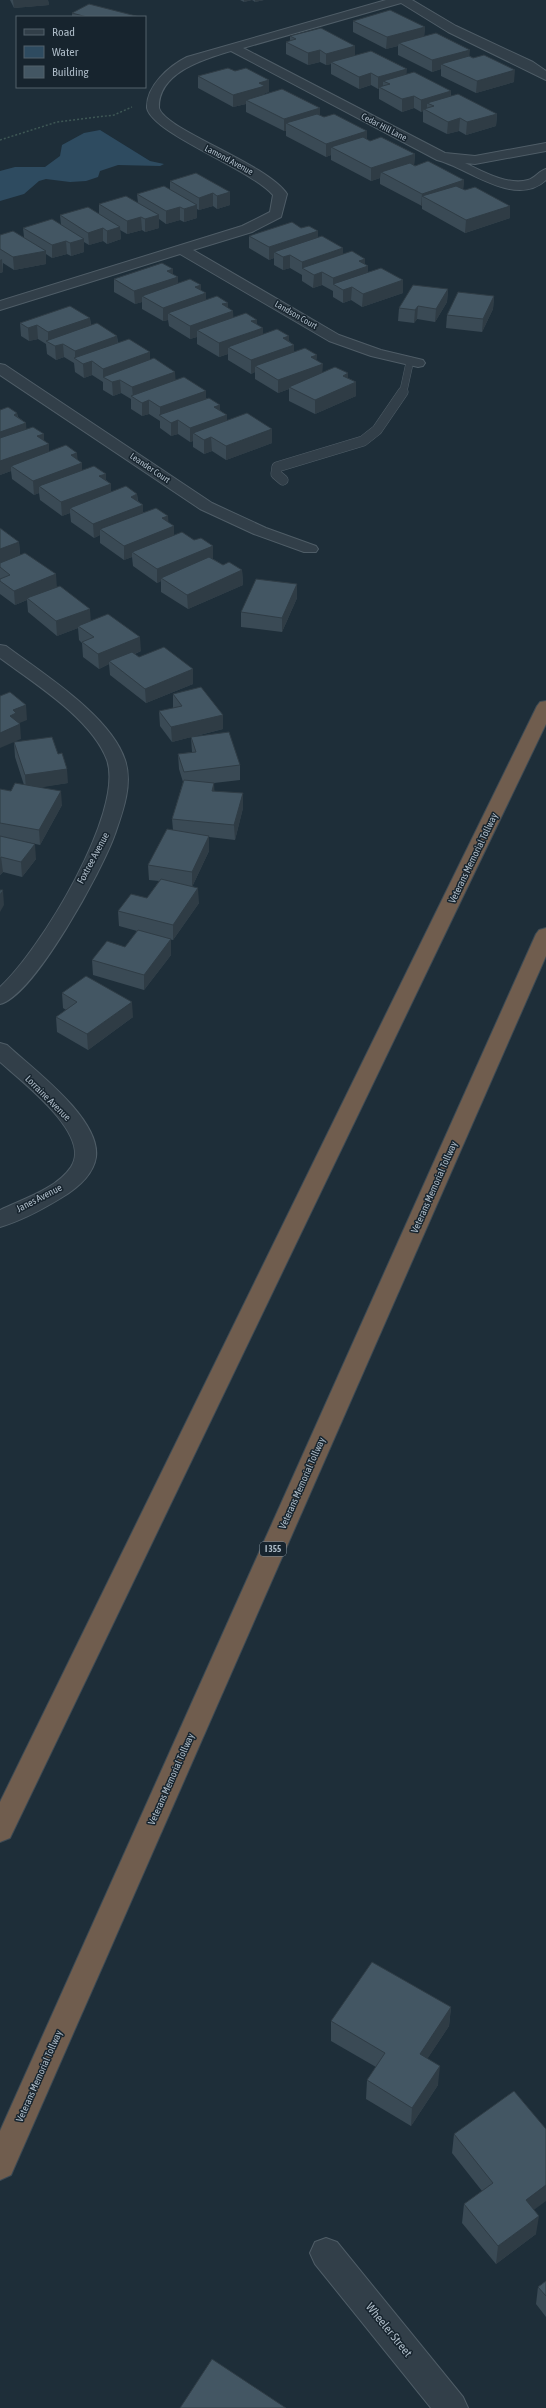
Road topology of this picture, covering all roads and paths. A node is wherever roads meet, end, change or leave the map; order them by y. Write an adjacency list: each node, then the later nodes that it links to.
1 (399, 0): 3 (street)
2 (404, 0): 4 (street)
3 (232, 48): 5 (street); 8 (street, Cedar Hill Lane)
4 (546, 76)
5 (154, 104): 6 (path); 10 (street, Lamond Avenue)
6 (0, 140)
7 (546, 147): 8 (street, Cedar Hill Lane)
8 (442, 157): 9 (street)
9 (546, 173)
10 (181, 249): 11 (street, Lamond Avenue); 12 (street, Landson Court)
11 (0, 306)
12 (414, 362): 14 (lane)
13 (0, 368): 15 (street, Leander Court)
14 (283, 480)
15 (310, 549)
16 (0, 650): 19 (street, Foxtree Avenue)
17 (546, 706): 23 (highway, Veterans Memorial Tollway)
18 (546, 934): 24 (highway, Veterans Memorial Tollway / I 355)
19 (0, 998)
20 (0, 1050): 21 (street, Lorraine Avenue)
21 (86, 1153): 22 (street, Janes Avenue)
22 (0, 1219)
23 (0, 1830)
24 (0, 2165)
25 (326, 2253): 26 (street, Wheeler Street)
26 (452, 2408)

